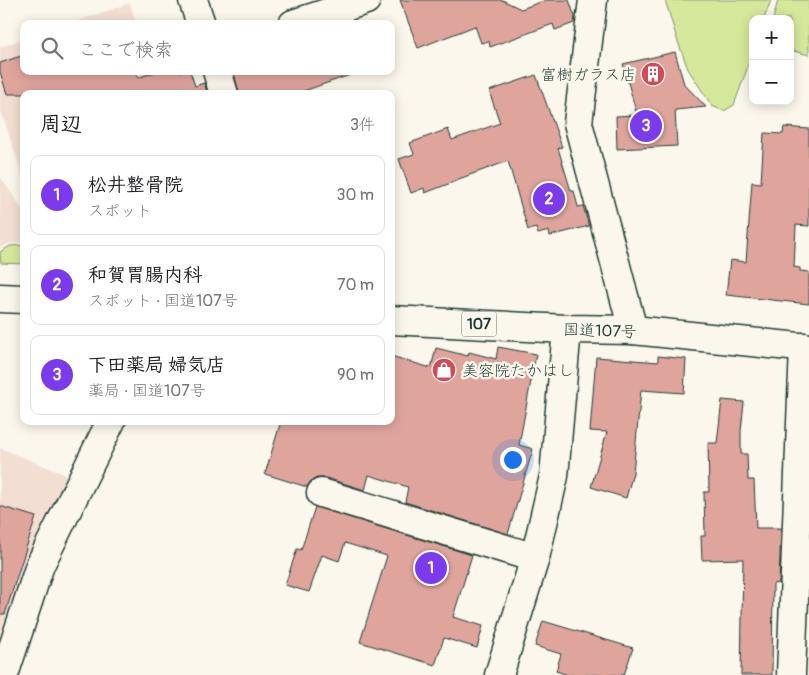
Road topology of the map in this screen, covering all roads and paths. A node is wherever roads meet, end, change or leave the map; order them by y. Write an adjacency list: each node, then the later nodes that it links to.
1 (193, 0): 4 (main road)
2 (366, 0): 5 (main road)
3 (593, 0): 12 (main road)
4 (200, 20)
5 (305, 20)
6 (218, 75): 7 (main road)
7 (223, 90)
8 (0, 298): 9 (main road)
9 (20, 299)
10 (395, 320): 11 (main road, 国道107号 / 107)
11 (567, 329): 12 (main road, 国道107号 / 107); 16 (main road)
12 (633, 330): 13 (main road, 国道107号 / 107)
13 (806, 348): 19 (main road)
14 (109, 425): 17 (main road)
15 (322, 493): 16 (main road)
16 (535, 558): 18 (main road)
17 (4, 675)
18 (499, 675)
19 (791, 675)

